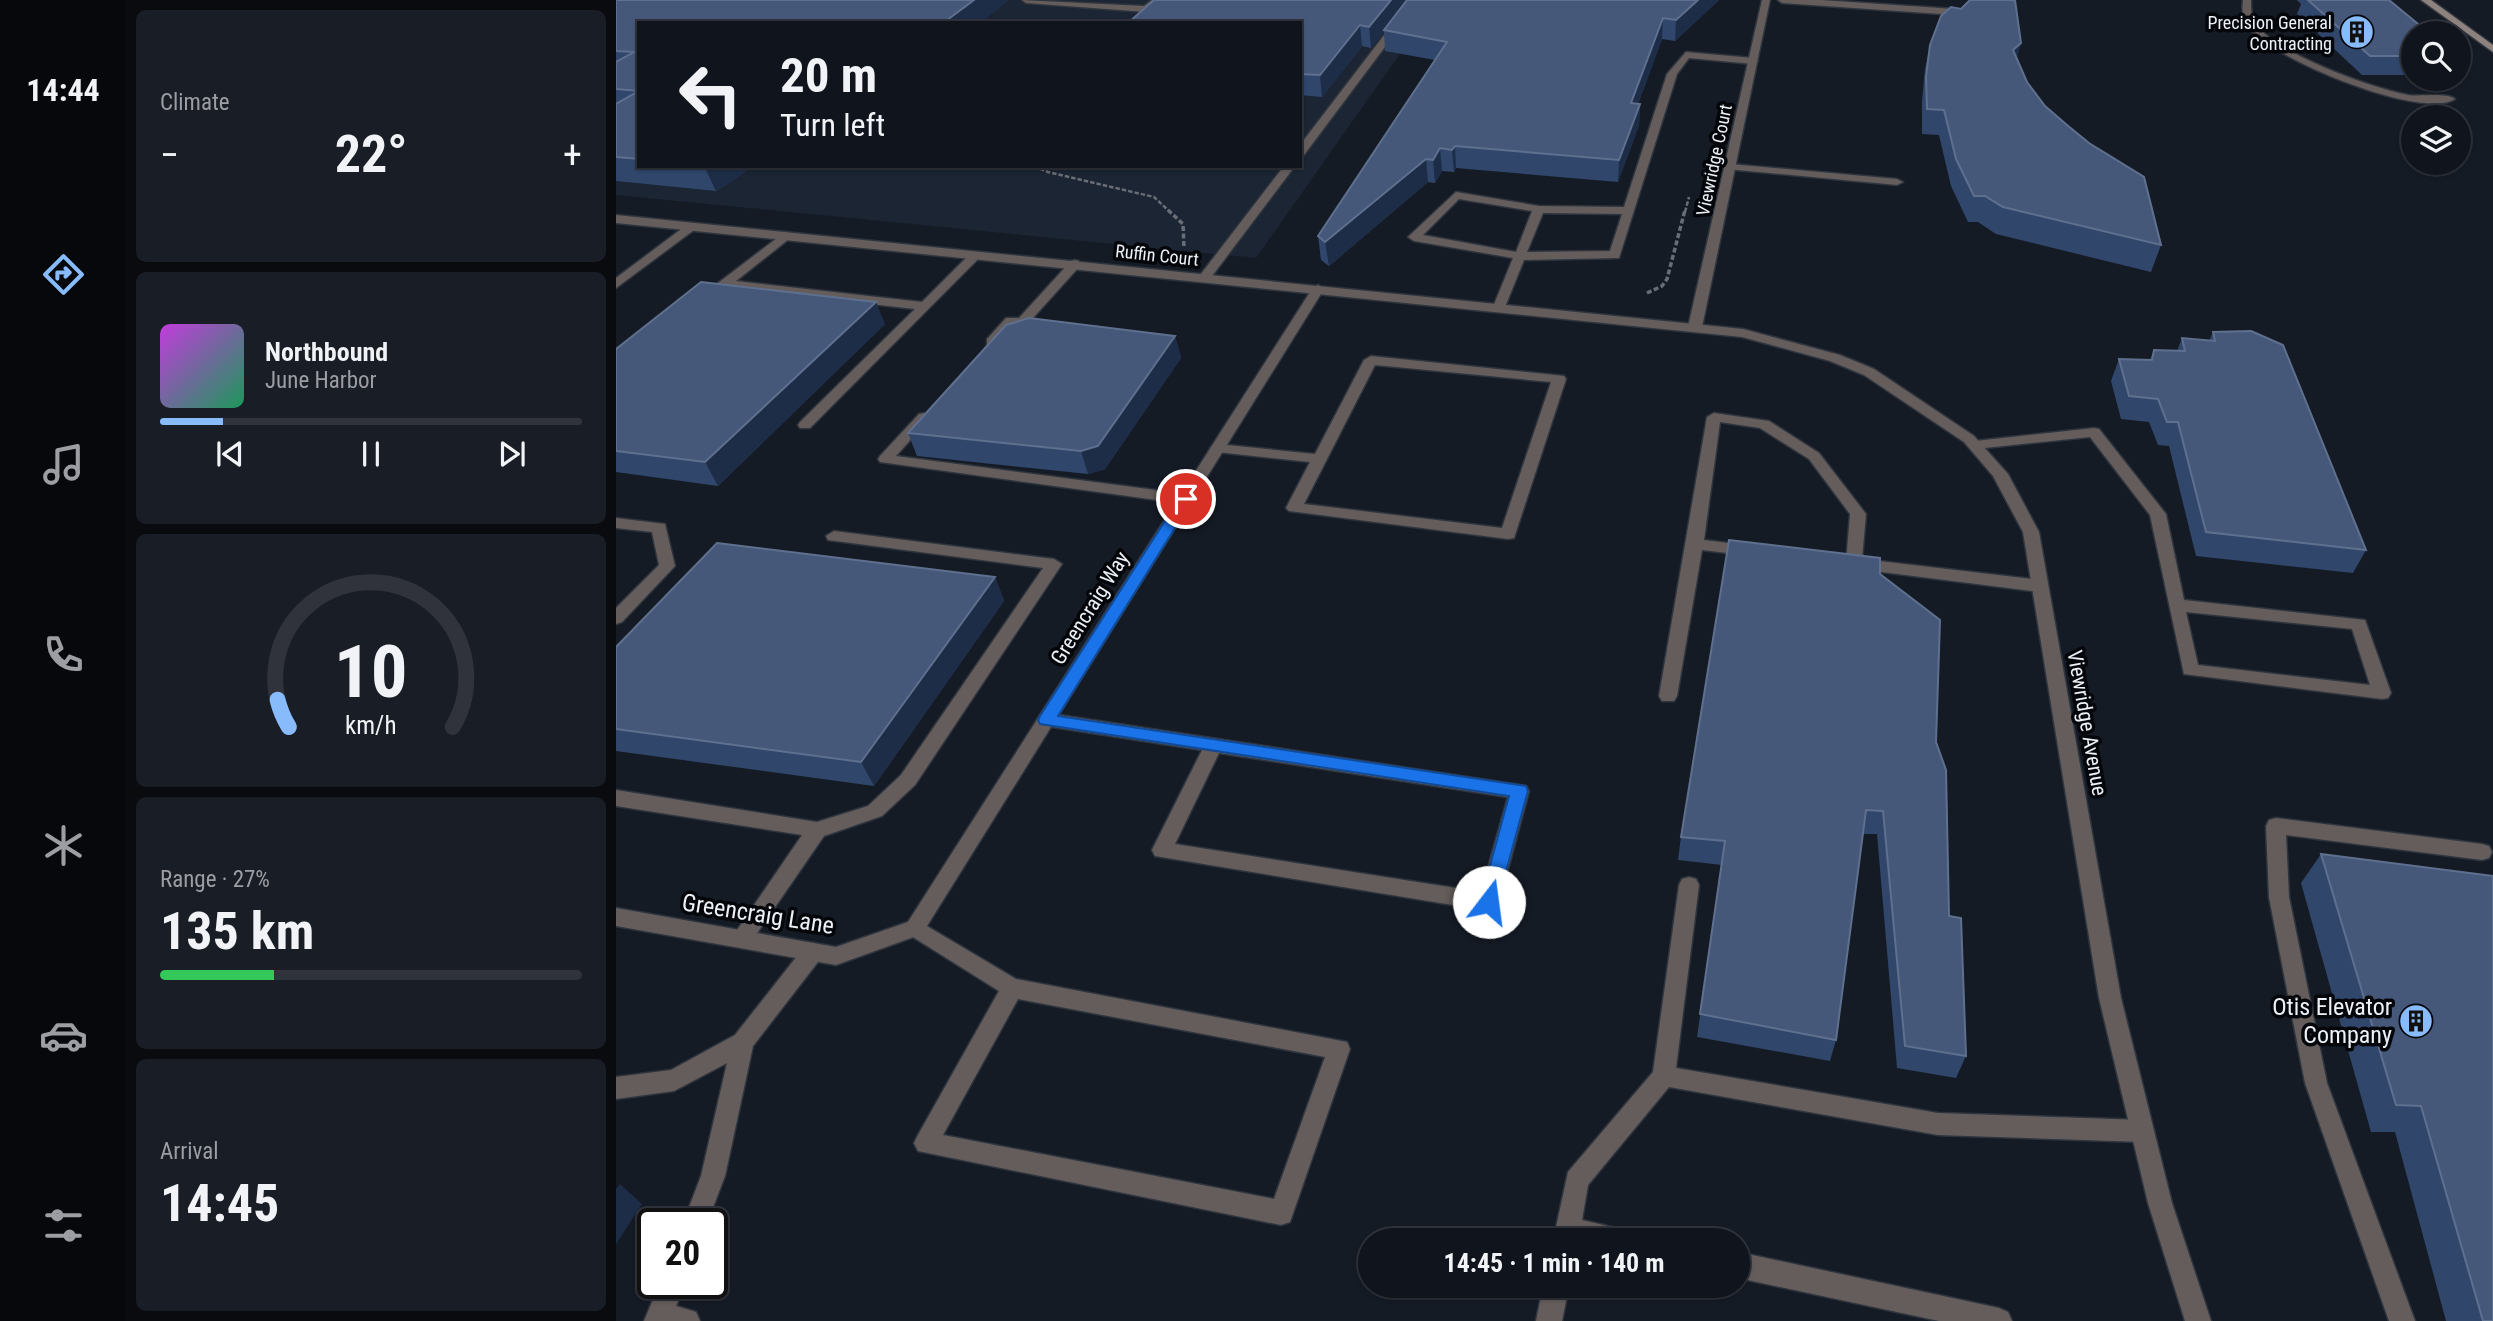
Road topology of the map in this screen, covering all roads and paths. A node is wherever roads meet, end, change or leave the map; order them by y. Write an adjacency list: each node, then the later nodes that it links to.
1 (1026, 0): 2 (street)
2 (1157, 0)
3 (1416, 0): 12 (street)
4 (1766, 0): 10 (street, Viewridge Court)
5 (1782, 0): 8 (street)
6 (2247, 0): 11 (street)
7 (2426, 0): 9 (main road)
8 (1978, 13)
9 (2493, 49)
10 (1753, 61): 13 (street, Viewridge Court); 18 (street)
11 (2450, 99)
12 (1304, 141)
13 (1730, 167): 16 (street); 35 (street, Viewridge Court)
14 (1039, 168): 22 (path)
15 (1288, 168): 26 (street)
16 (1897, 182)
17 (1539, 209): 18 (street); 24 (street); 24 (street)
18 (1629, 211): 24 (street)
19 (616, 219): 20 (street, Ruffin Court)
20 (692, 226): 21 (street, Ruffin Court); 27 (street)
21 (785, 236): 23 (street, Ruffin Court); 28 (street)
22 (1184, 249)
23 (976, 255): 25 (street, Ruffin Court); 30 (street)
24 (1520, 256): 31 (street)
25 (1075, 264): 26 (street, Ruffin Court); 33 (street)
26 (1205, 277): 29 (street, Ruffin Court)
27 (616, 284)
28 (725, 284): 30 (street); 32 (street)
29 (1318, 289): 31 (street, Ruffin Court); 40 (street, Greencraig Way)
30 (925, 306): 38 (street)
31 (1499, 307): 35 (street, Ruffin Court)
32 (692, 310)
33 (1022, 323): 34 (street); 36 (street)
34 (1048, 326)
35 (1695, 327): 39 (street, Viewridge Avenue)
36 (984, 351)
37 (930, 410): 42 (street)
38 (804, 425)
39 (1975, 445): 47 (street, Viewridge Avenue); 48 (street)
40 (1217, 448): 41 (street); 42 (street, Greencraig Way)
41 (1320, 459): 41 (street)
42 (1186, 499): 51 (street, Greencraig Way)
43 (616, 523): 49 (street)
44 (834, 536): 54 (street)
45 (1695, 544): 46 (street); 47 (street); 50 (street)
46 (1775, 554)
47 (2040, 586): 65 (street, Viewridge Avenue)
48 (2177, 605): 48 (street)
49 (616, 618)
50 (1668, 696)
51 (1046, 720): 52 (street); 58 (street, Greencraig Way)
52 (1214, 745): 52 (street)
53 (616, 798): 54 (street)
54 (817, 830): 59 (street)
55 (2482, 852): 76 (street)
56 (1689, 885): 63 (street)
57 (616, 917): 59 (street, Greencraig Lane)
58 (915, 928): 60 (street, Greencraig Lane); 61 (street)
59 (743, 939): 60 (street, Greencraig Lane)
60 (813, 952): 62 (street)
61 (1012, 988): 61 (street)
62 (743, 1042): 64 (street); 66 (street)
63 (1664, 1076): 65 (street); 67 (street)
64 (616, 1088)
65 (2142, 1131): 75 (street, Viewridge Avenue)
66 (701, 1208)
67 (1567, 1228)
68 (1750, 1268): 74 (street)
69 (1554, 1298): 73 (street)
70 (667, 1299): 71 (street)
71 (659, 1318): 72 (street)
72 (687, 1321)
73 (1549, 1321)
74 (1999, 1321)
75 (2198, 1321)
76 (2402, 1321)

